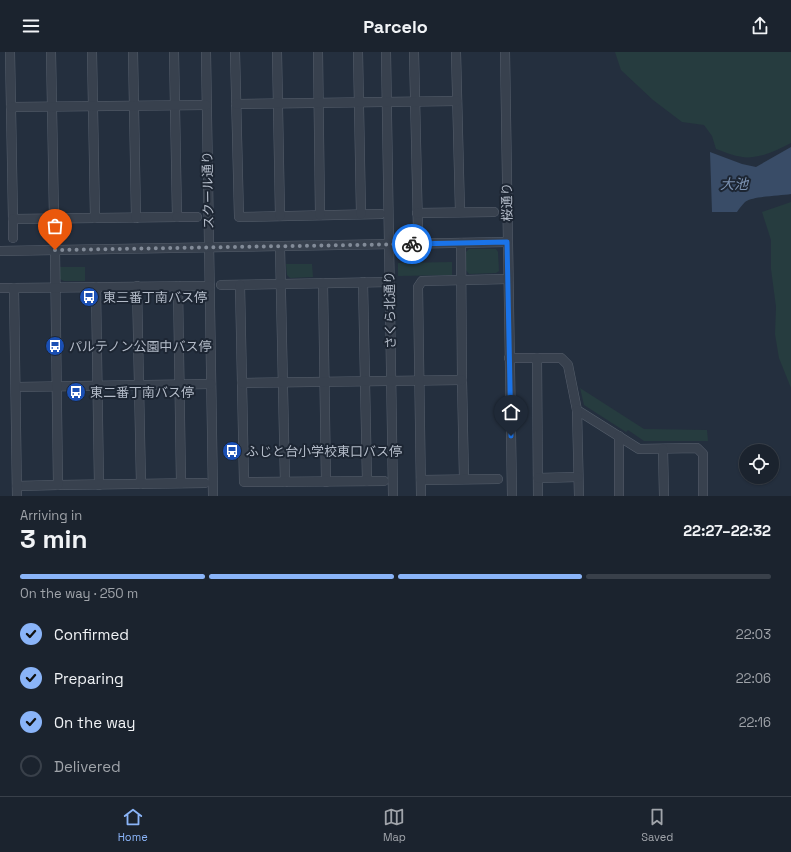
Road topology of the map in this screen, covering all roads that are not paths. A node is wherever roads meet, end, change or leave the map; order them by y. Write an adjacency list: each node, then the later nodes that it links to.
1 (10, 52): 26 (street)
2 (51, 52): 27 (street)
3 (92, 52): 24 (street)
4 (133, 52): 25 (street)
5 (174, 52): 22 (street)
6 (206, 52): 23 (street, スクール通り)
7 (235, 52): 21 (street)
8 (277, 52): 19 (street)
9 (318, 52): 20 (street)
10 (358, 52): 17 (street)
11 (386, 52): 18 (street, さくら北通り)
12 (414, 52): 15 (street)
13 (456, 52): 16 (street)
14 (505, 52): 43 (street, 桜通り)
15 (415, 101): 16 (street); 18 (street); 30 (street)
16 (457, 101): 28 (street)
17 (359, 102): 18 (street); 20 (street); 31 (street)
18 (387, 102): 45 (street, さくら北通り)
19 (278, 103): 20 (street); 21 (street); 34 (street)
20 (319, 103): 33 (street)
21 (236, 104): 34 (street)
22 (175, 105): 23 (street); 25 (street); 35 (street)
23 (206, 105): 47 (street, スクール通り)
24 (94, 106): 25 (street); 27 (street); 38 (street)
25 (134, 106): 39 (street)
26 (12, 107): 27 (street); 40 (street)
27 (52, 107): 37 (street)
28 (460, 212): 29 (street); 30 (street)
29 (494, 212)
30 (417, 213): 41 (street)
31 (361, 214): 32 (street); 33 (street)
32 (381, 214)
33 (320, 215): 34 (street)
34 (280, 216)
35 (177, 217): 36 (street); 39 (street)
36 (197, 217)
37 (54, 218): 38 (street); 40 (street)
38 (96, 218): 39 (street)
39 (136, 218)
40 (13, 219): 42 (street)
41 (418, 230)
42 (13, 238)
43 (507, 242): 44 (street); 50 (street, 桜通り)
44 (461, 243): 45 (street); 51 (street)
45 (389, 244): 46 (street); 53 (street, さくら北通り)
46 (280, 247): 47 (street); 56 (street)
47 (209, 248): 48 (street); 61 (street, スクール通り)
48 (55, 250): 49 (street); 62 (street)
49 (0, 251)
50 (508, 279): 51 (street); 65 (street, 桜通り)
51 (461, 280): 67 (street); 68 (street)
52 (363, 282): 53 (street); 54 (street); 69 (street)
53 (390, 282): 70 (street, さくら北通り)
54 (323, 283): 56 (street); 71 (street)
55 (240, 284): 56 (street); 57 (street); 75 (street)
56 (281, 284): 72 (street)
57 (221, 285)
58 (96, 286): 59 (street); 62 (street); 78 (street)
59 (137, 286): 60 (street); 76 (street)
60 (178, 286): 61 (street); 73 (street)
61 (210, 286): 74 (street, スクール通り)
62 (56, 287): 64 (street); 77 (street)
63 (0, 288): 64 (street)
64 (14, 288): 79 (street)
65 (509, 358): 66 (street); 102 (street, 桜通り)
66 (537, 358): 80 (street); 85 (street)
67 (420, 380): 68 (street); 70 (street); 87 (street)
68 (462, 380): 86 (street)
69 (365, 381): 70 (street); 71 (street); 88 (street)
70 (391, 381): 101 (street, さくら北通り)
71 (324, 382): 72 (street); 91 (street)
72 (283, 383): 75 (street); 90 (street)
73 (179, 384): 74 (street); 76 (street); 92 (street)
74 (211, 384): 100 (street, スクール通り)
75 (242, 384): 90 (street)
76 (138, 385): 78 (street); 94 (street)
77 (57, 386): 78 (street); 79 (street); 95 (street)
78 (98, 386): 96 (street)
79 (16, 387): 97 (street)
80 (578, 410): 81 (street); 83 (street)
81 (619, 436): 82 (street); 105 (street)
82 (663, 449): 106 (street); 107 (street)
83 (578, 477): 85 (street); 104 (street)
84 (498, 478): 86 (street)
85 (538, 478): 103 (street)
86 (464, 479): 87 (street)
87 (421, 480): 98 (street)
88 (367, 481): 89 (street); 91 (street)
89 (384, 481)
90 (285, 482): 91 (street)
91 (326, 482)
92 (181, 483): 93 (street); 94 (street)
93 (205, 483)
94 (141, 484): 96 (street)
95 (58, 485): 96 (street); 97 (street)
96 (100, 485)
97 (17, 486): 99 (street)
98 (422, 495)
99 (17, 496)
100 (213, 496)
101 (393, 496)
102 (512, 496)
103 (538, 496)
104 (579, 496)
105 (620, 496)
106 (664, 496)
107 (703, 496)

